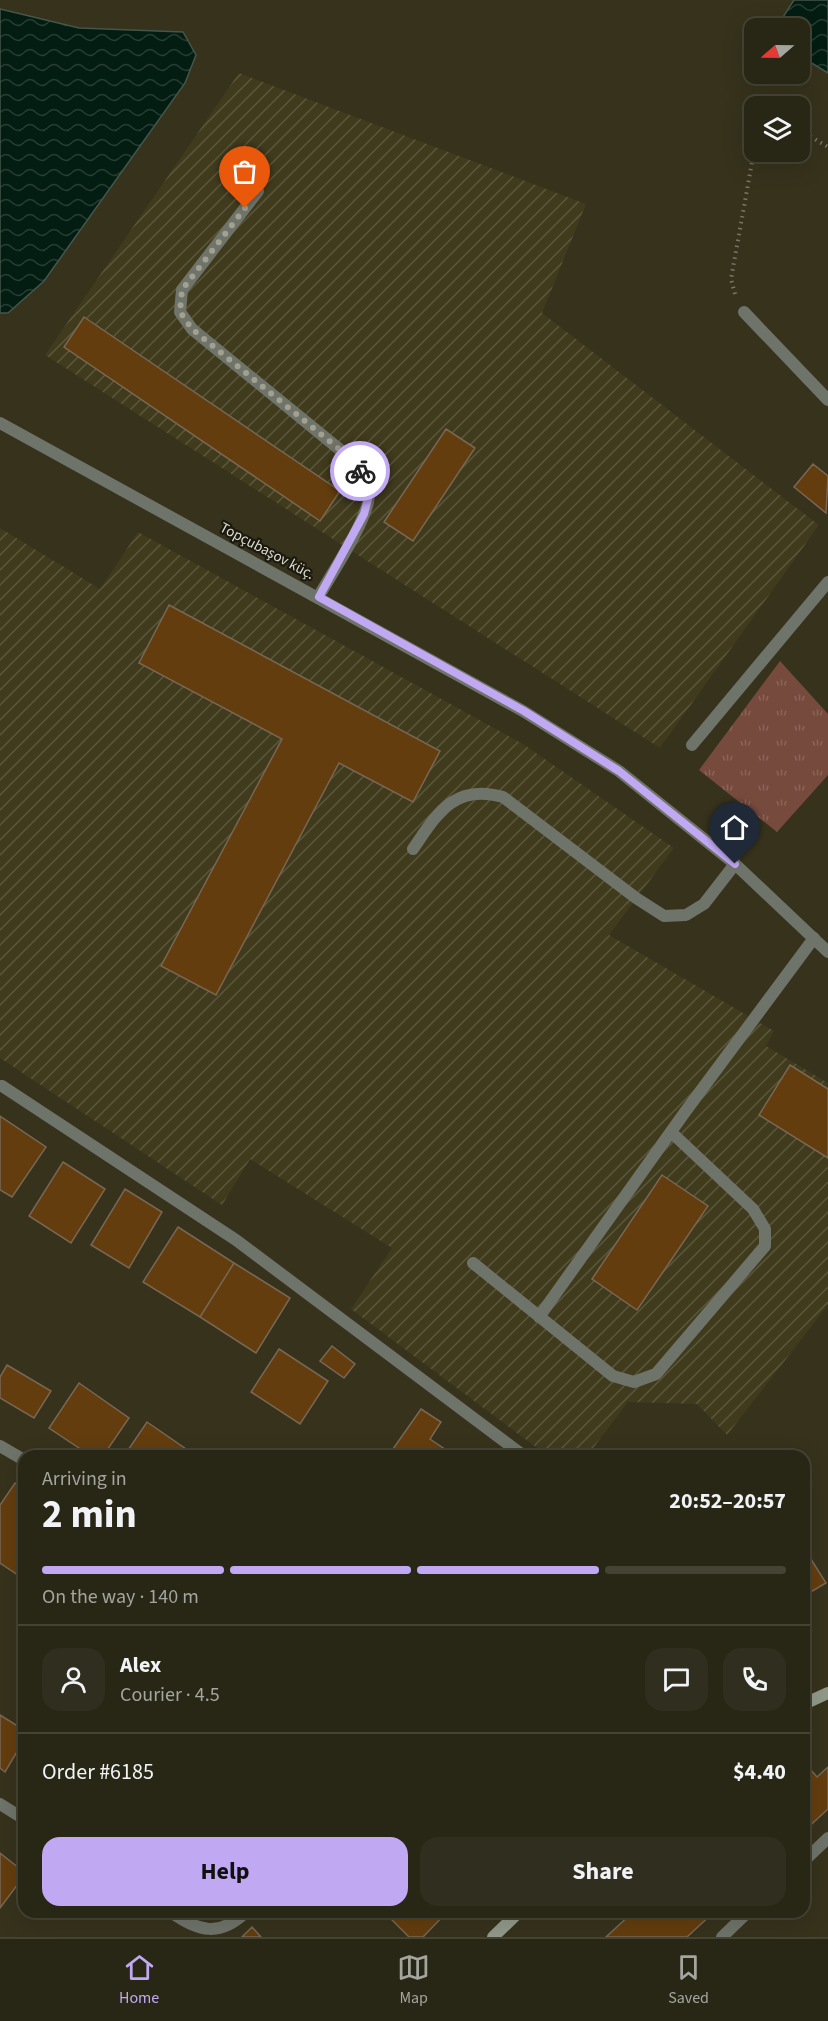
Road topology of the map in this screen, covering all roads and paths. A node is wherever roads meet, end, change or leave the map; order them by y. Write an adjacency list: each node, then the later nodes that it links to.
1 (810, 136): 2 (path)
2 (828, 147)
3 (752, 162): 5 (path)
4 (258, 191): 9 (street)
5 (744, 312): 6 (street)
6 (828, 400)
7 (0, 423): 9 (street, Topçubaşov küç.)
8 (828, 582): 10 (street)
9 (319, 597): 12 (street, Topçubaşov küç.)
10 (692, 745)
11 (412, 849): 12 (street)
12 (735, 864): 13 (street, Topçubaşov küç.)
13 (814, 938): 14 (street, Topçubaşov küç.); 16 (street)
14 (828, 952)
15 (2, 1086): 20 (street)
16 (671, 1132): 18 (street); 18 (street)
17 (472, 1263): 18 (street)
18 (539, 1317)
19 (0, 1446): 21 (street)
20 (516, 1450)
21 (18, 1456)
22 (828, 1693): 23 (main road)
23 (810, 1701)
24 (0, 1804): 25 (street)
25 (18, 1815)
26 (828, 1839): 27 (street)
27 (810, 1856)
28 (182, 1918): 29 (street)
29 (239, 1918)
30 (513, 1918): 32 (main road)
31 (742, 1918): 33 (street)
32 (493, 1937)
33 (722, 1937)

